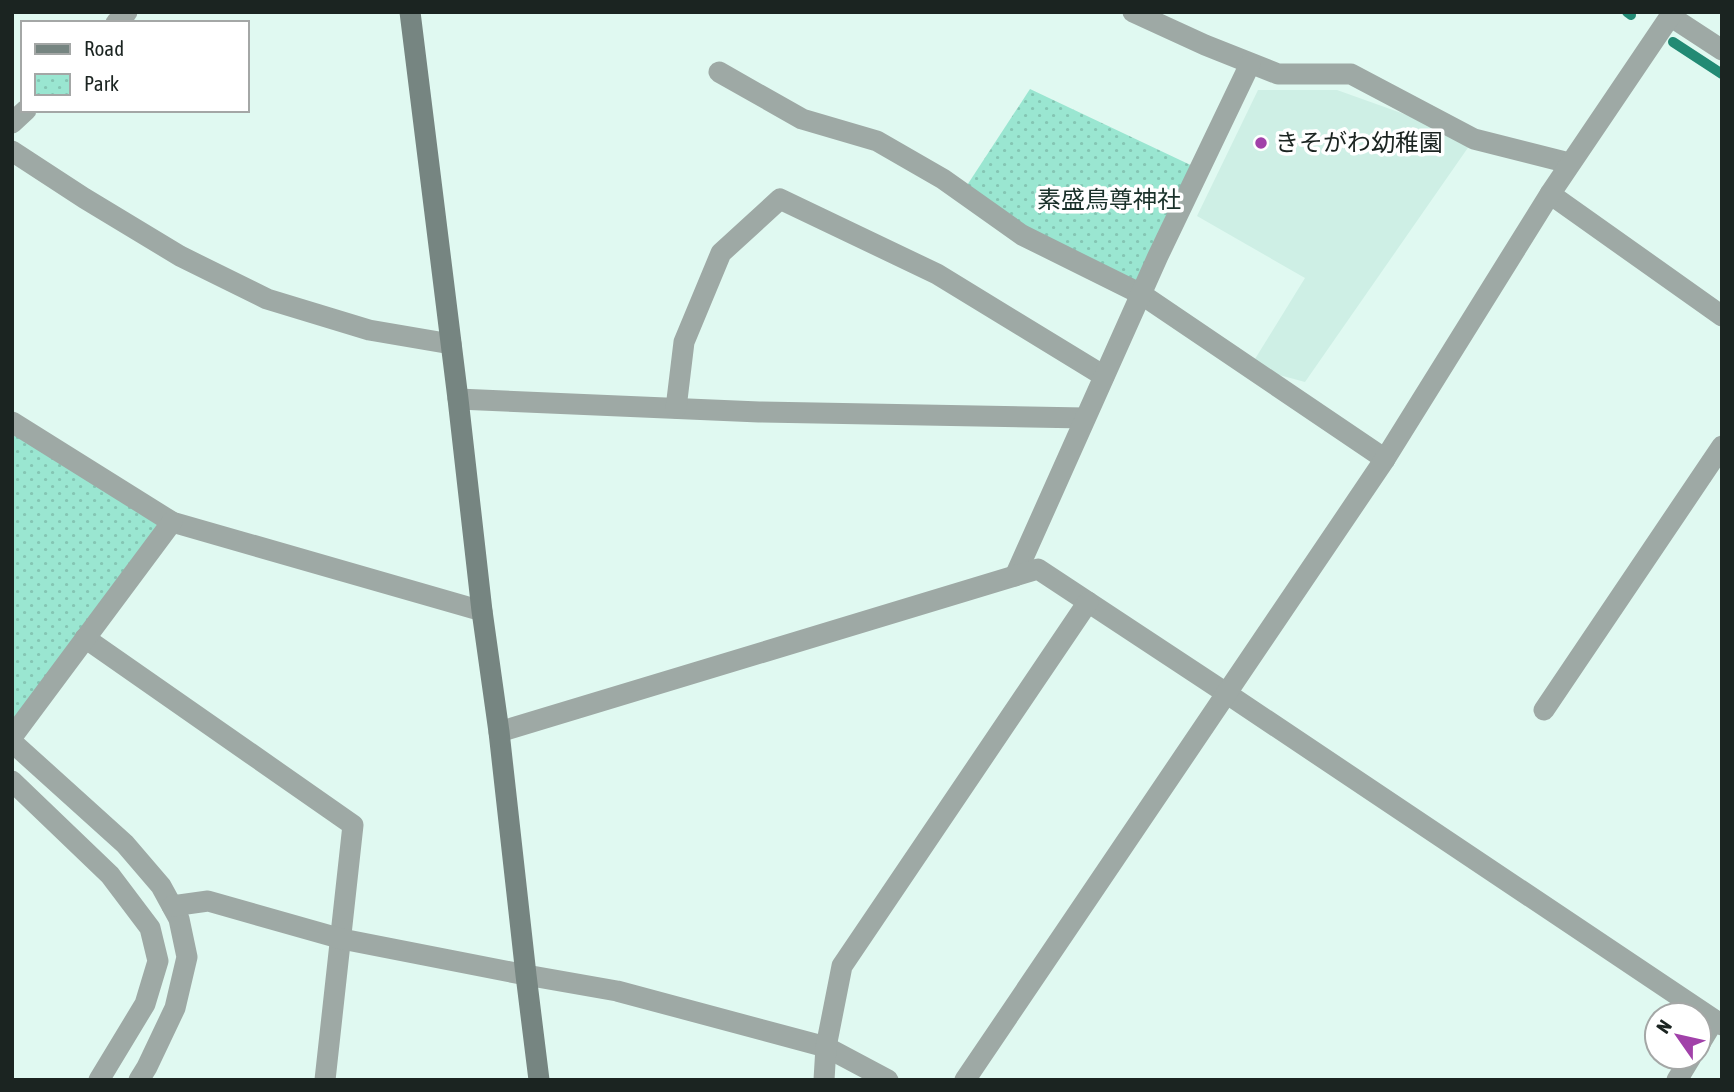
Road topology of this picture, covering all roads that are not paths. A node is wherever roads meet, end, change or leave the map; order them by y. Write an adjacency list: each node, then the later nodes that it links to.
1 (410, 12): 12 (street)
2 (1136, 13): 5 (street)
3 (1671, 14): 4 (street); 8 (street)
4 (1722, 50)
5 (1250, 64): 8 (street); 10 (street)
6 (719, 72): 10 (street)
7 (12, 151): 12 (street)
8 (1569, 163): 9 (street)
9 (1550, 194): 11 (street); 19 (street)
10 (1141, 294): 13 (street); 19 (street)
11 (1722, 316)
12 (451, 344): 14 (street)
13 (1104, 376): 15 (street); 16 (street)
14 (458, 399): 15 (street); 23 (street)
15 (676, 408): 16 (street)
16 (1086, 418): 21 (street)
17 (12, 422): 20 (street)
18 (1722, 446): 26 (street)
19 (1385, 458): 25 (street)
20 (172, 522): 23 (street); 24 (street)
21 (1015, 576): 22 (street); 27 (street)
22 (1088, 602): 25 (street); 34 (street)
23 (482, 611): 27 (street)
24 (85, 638): 28 (street); 31 (street)
25 (1226, 693): 33 (street); 41 (street)
26 (1544, 710)
27 (499, 732): 32 (street)
28 (12, 739): 30 (street)
29 (12, 781): 35 (street)
30 (172, 906): 31 (street); 36 (street)
31 (342, 939): 32 (street); 37 (street)
32 (526, 975): 34 (street); 38 (street)
33 (1718, 1023)
34 (826, 1046): 39 (street); 40 (street)
35 (99, 1080)
36 (139, 1080)
37 (325, 1080)
38 (539, 1080)
39 (824, 1080)
40 (888, 1080)
41 (965, 1080)

